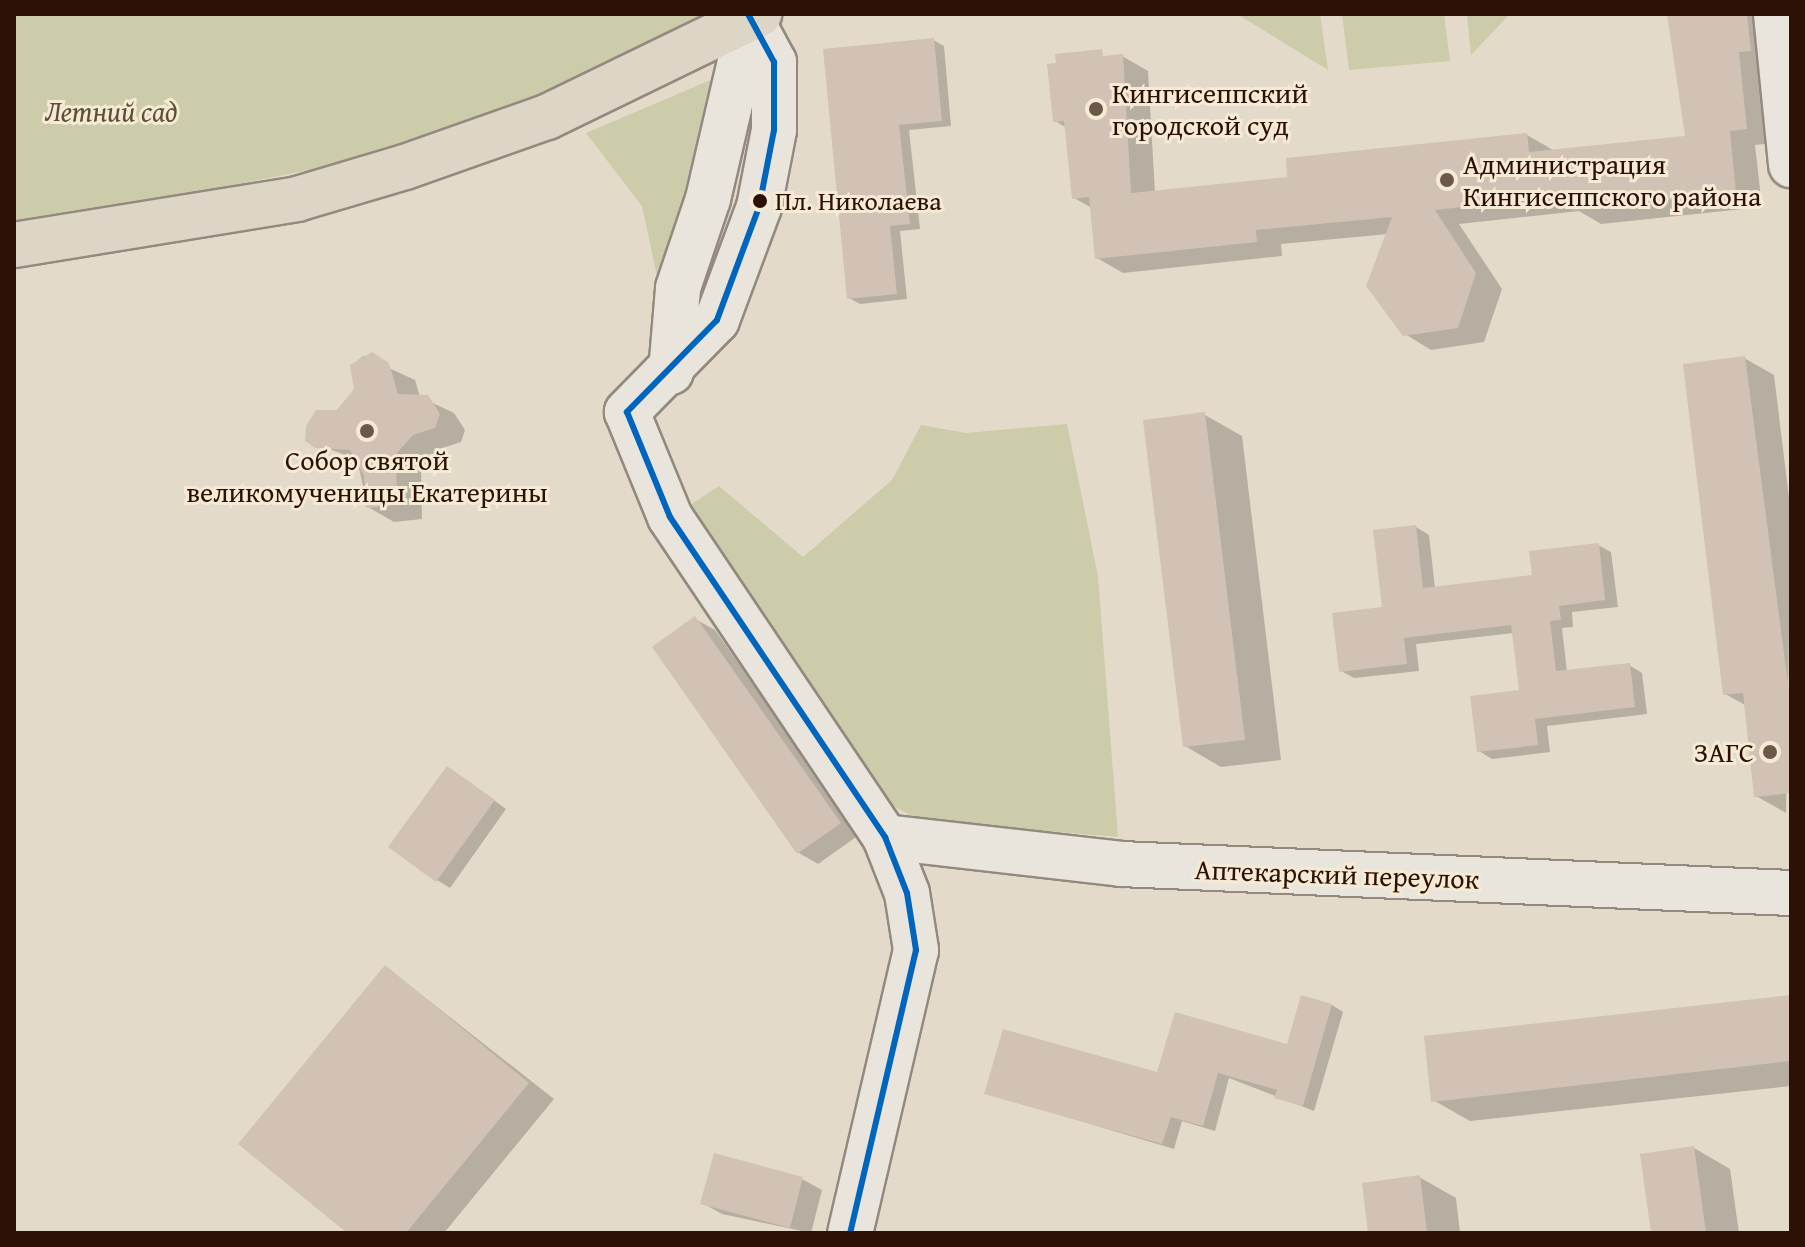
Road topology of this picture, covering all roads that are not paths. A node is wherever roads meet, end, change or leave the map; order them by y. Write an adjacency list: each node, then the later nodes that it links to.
1 (1776, 14): 3 (street)
2 (752, 16): 4 (main road); 5 (street)
3 (1791, 165)
4 (14, 245)
5 (885, 837): 6 (street, Аптекарский переулок); 7 (street)
6 (1791, 893)
7 (850, 1233)

